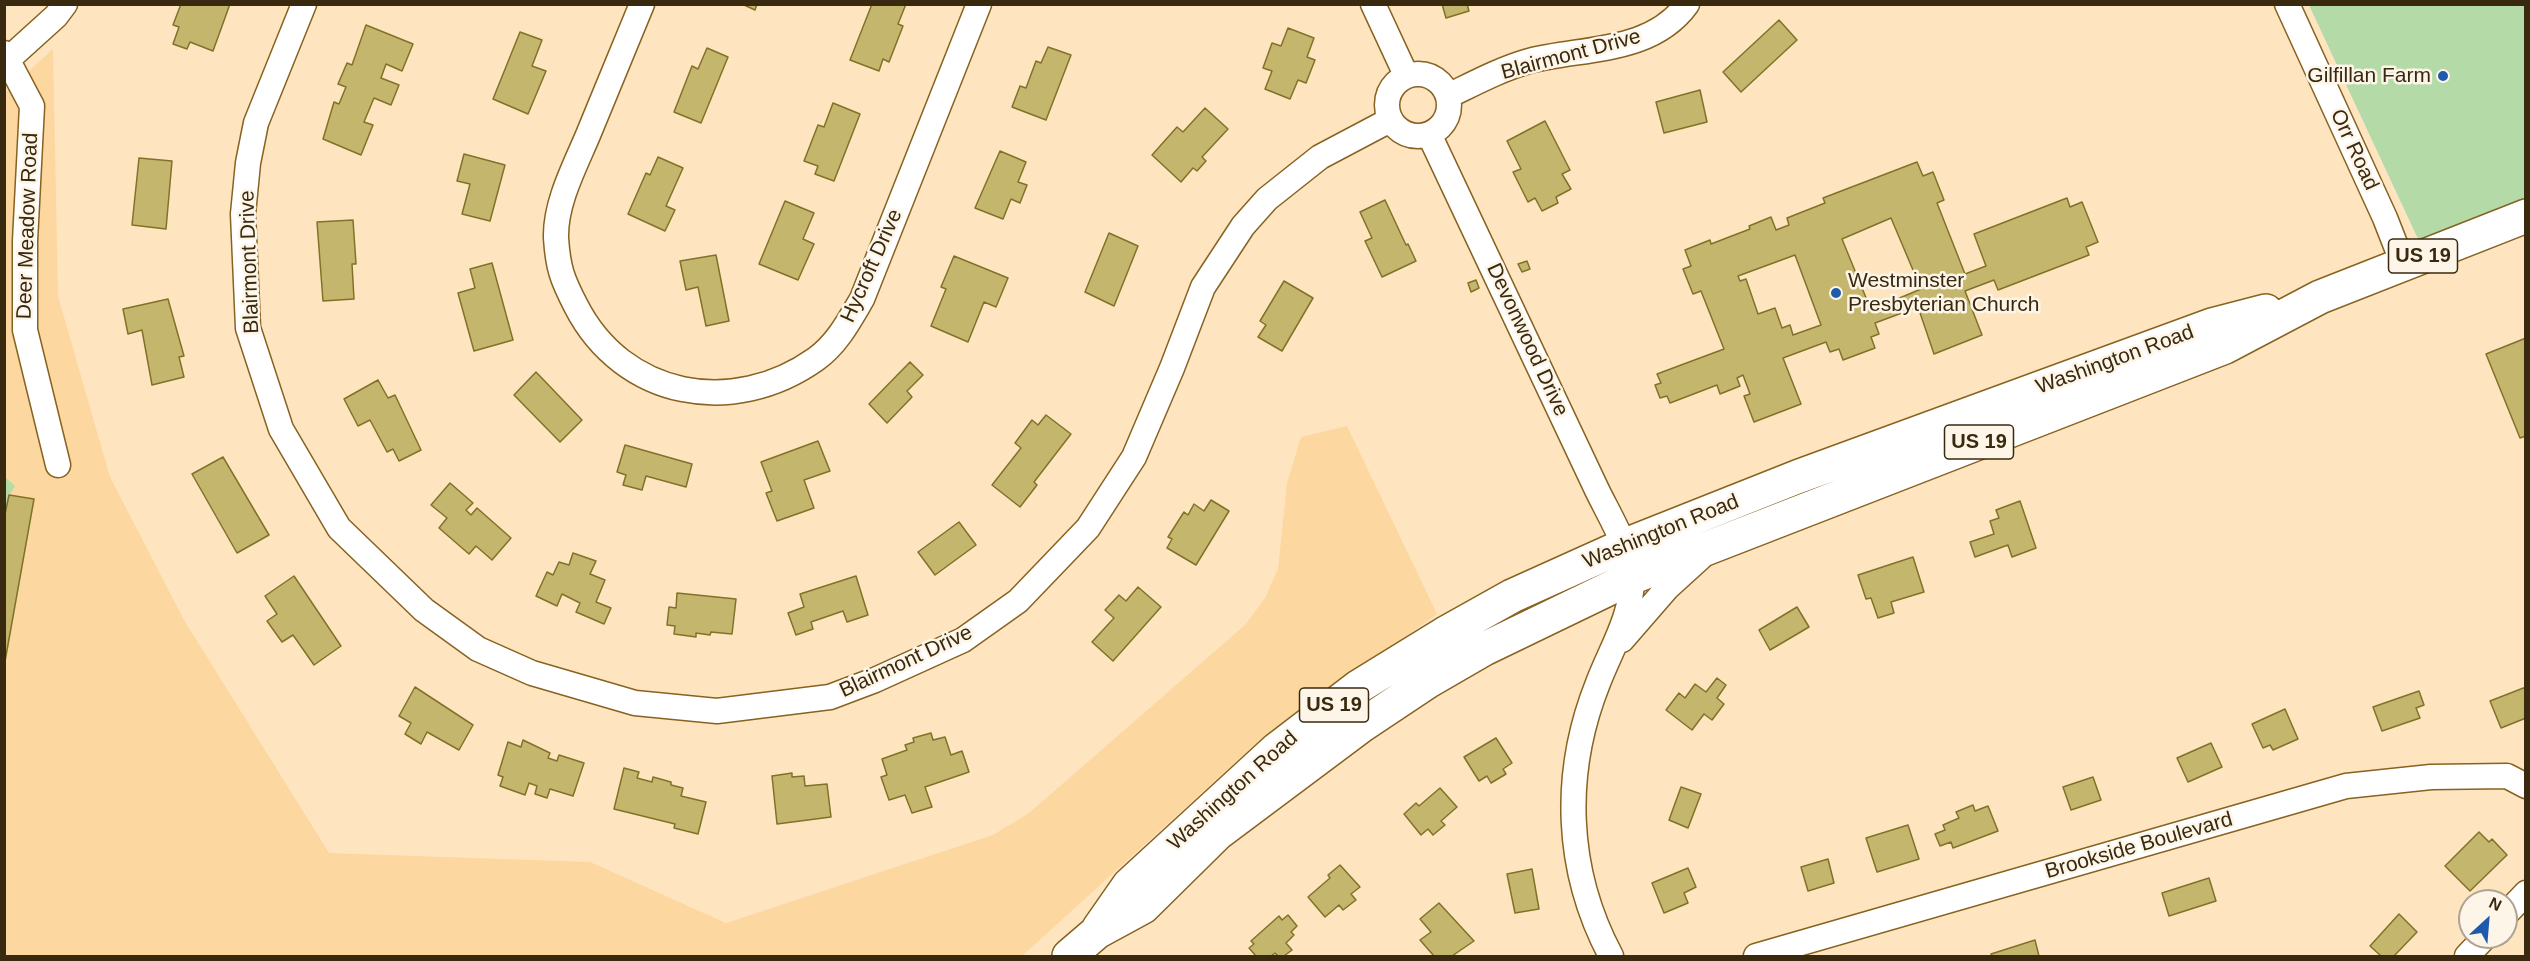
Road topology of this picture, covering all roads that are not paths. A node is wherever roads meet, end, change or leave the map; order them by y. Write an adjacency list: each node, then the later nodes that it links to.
1 (65, 4): 8 (street)
2 (304, 4): 11 (street, Blairmont Drive)
3 (642, 4): 4 (street, Hycroft Drive)
4 (979, 4)
5 (1373, 4): 9 (street)
6 (1687, 4): 10 (street, Blairmont Drive)
7 (2287, 4): 14 (street, Orr Road)
8 (6, 58): 16 (street, Deer Meadow Road)
9 (1406, 75): 10 (street); 11 (street)
10 (1448, 96): 12 (street)
11 (1390, 120): 12 (street)
12 (1429, 134): 18 (street, Devonwood Drive)
13 (2526, 216): 14 (main road, Washington Road / US 19)
14 (2403, 264): 15 (main road, Washington Road / US 19)
15 (2320, 297): 17 (main road, Washington Road / US 19); 18 (main road, Washington Road / US 19)
16 (58, 465)
17 (1718, 543): 18 (main road, Washington Road / US 19); 19 (street)
18 (1628, 561): 19 (street); 21 (main road, Washington Road / US 19)
19 (1609, 656): 22 (street)
20 (2526, 786): 23 (street, Brookside Boulevard)
21 (1069, 957)
22 (1611, 957)
23 (1756, 957)

